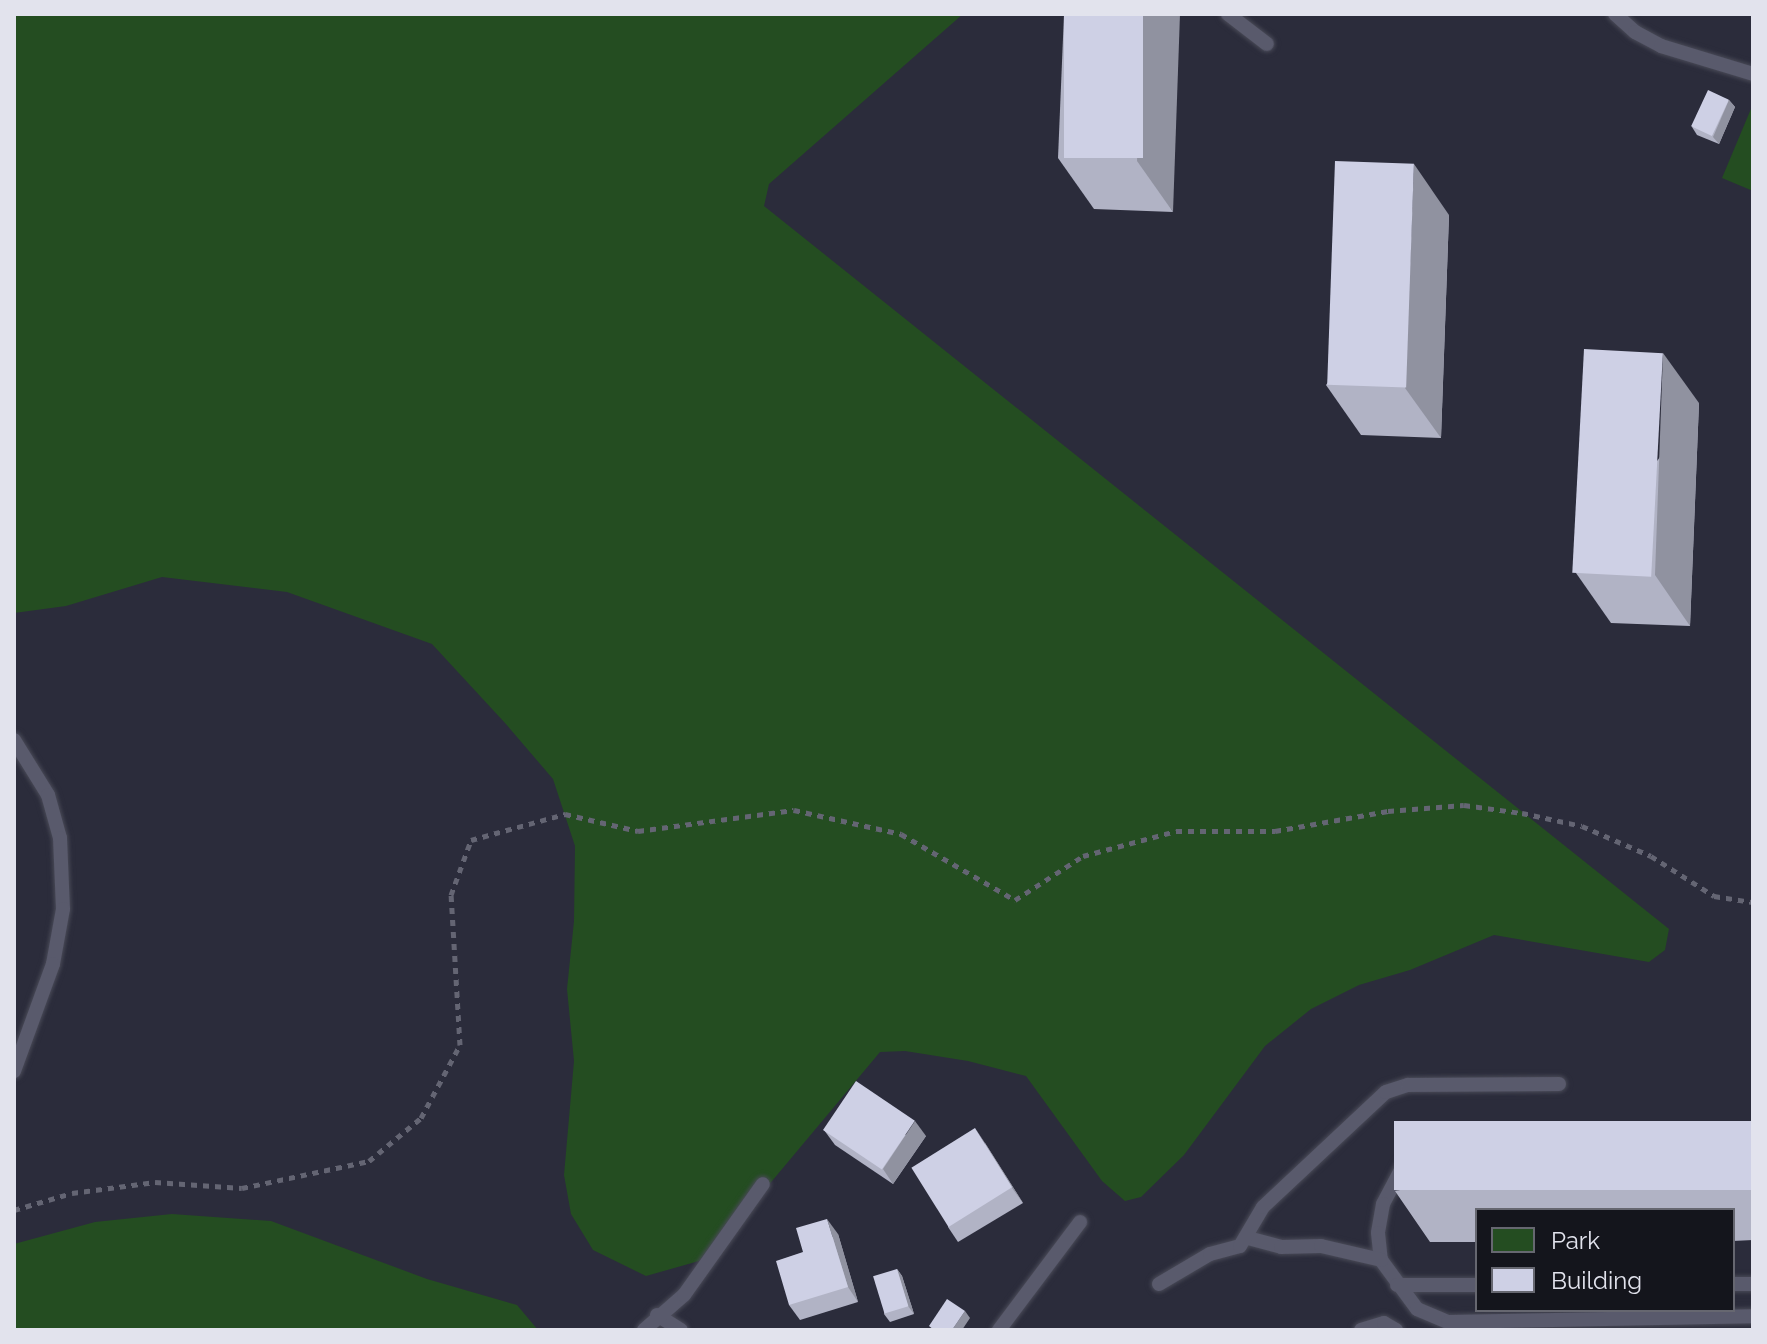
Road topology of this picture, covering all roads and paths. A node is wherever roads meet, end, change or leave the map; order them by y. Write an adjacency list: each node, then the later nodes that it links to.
1 (1228, 14): 3 (lane)
2 (1615, 14): 4 (lane)
3 (1267, 44)
4 (1753, 74)
5 (14, 740): 7 (lane)
6 (1753, 902): 11 (path)
7 (14, 1071)
8 (1559, 1084): 13 (lane)
9 (1411, 1149): 14 (lane)
10 (763, 1184): 18 (lane)
11 (14, 1210)
12 (1080, 1222): 22 (lane)
13 (1248, 1238): 14 (lane); 15 (lane)
14 (1381, 1260): 16 (lane)
15 (1159, 1284)
16 (1397, 1285): 17 (lane); 19 (lane)
17 (1475, 1285)
18 (657, 1315): 20 (lane); 21 (lane)
19 (1753, 1316)
20 (644, 1330)
21 (681, 1330)
22 (999, 1330)
23 (1361, 1330): 24 (lane)
24 (1396, 1330)

